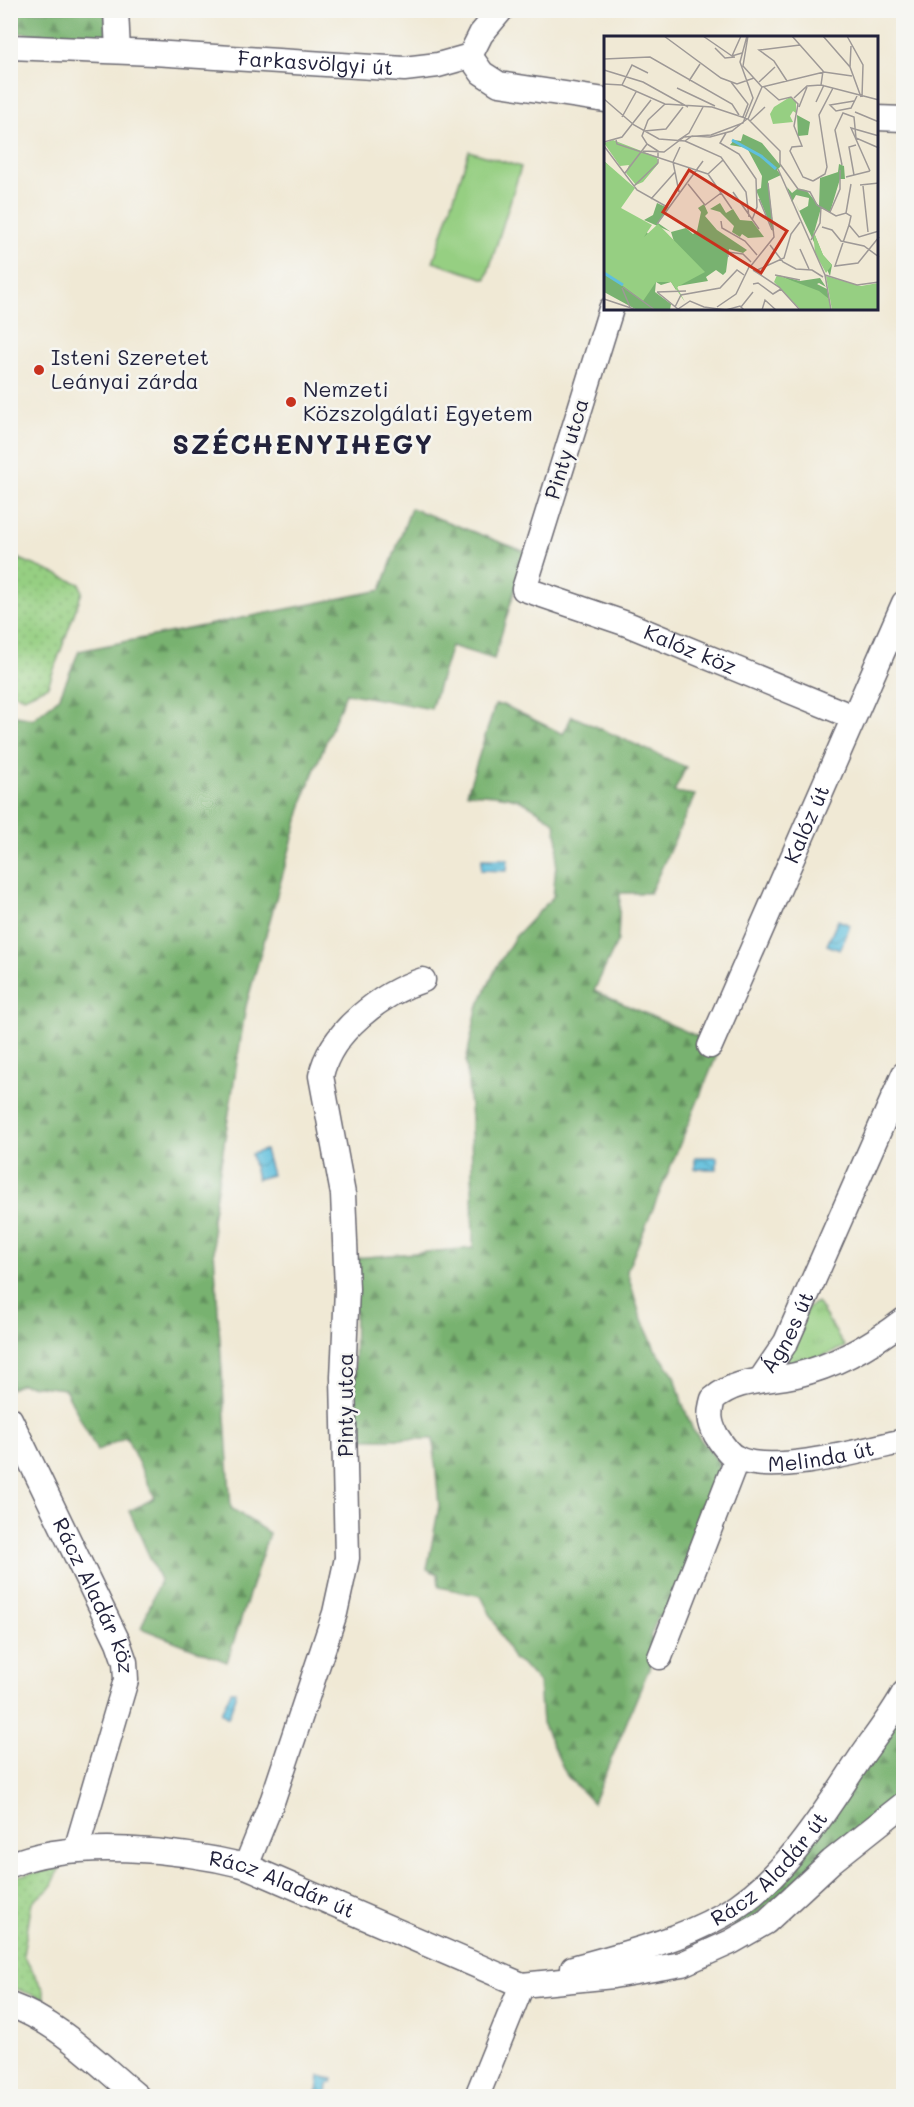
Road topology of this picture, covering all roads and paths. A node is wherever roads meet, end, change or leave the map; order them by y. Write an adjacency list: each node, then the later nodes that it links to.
1 (116, 10): 4 (street)
2 (501, 10): 5 (street)
3 (10, 47): 4 (street, Farkasvölgyi út)
4 (118, 51): 5 (street, Farkasvölgyi út)
5 (470, 56): 6 (street)
6 (604, 100)
7 (878, 118): 8 (street)
8 (903, 119)
9 (611, 310): 10 (street, Pinty utca)
10 (524, 589): 12 (street, Kalóz köz)
11 (903, 603): 12 (street, Kalóz út)
12 (853, 717): 14 (street, Kalóz út)
13 (423, 980): 26 (street, Pinty utca)
14 (710, 1046)
15 (903, 1074): 17 (street, Ágnes út)
16 (903, 1320): 17 (street)
17 (761, 1379): 20 (street, Ágnes út)
18 (10, 1419): 24 (street, Rácz Aladár köz)
19 (903, 1441): 20 (street, Melinda út)
20 (737, 1458): 21 (street)
21 (660, 1657)
22 (903, 1693): 27 (street, Rácz Aladár út)
23 (903, 1804): 27 (street, Rácz Aladár út)
24 (76, 1850): 25 (street, Rácz Aladár út); 26 (street, Rácz Aladár út)
25 (16, 1859)
26 (246, 1866): 27 (street, Rácz Aladár út)
27 (522, 1985): 30 (street)
28 (10, 2005): 29 (street)
29 (137, 2097)
30 (477, 2097)

